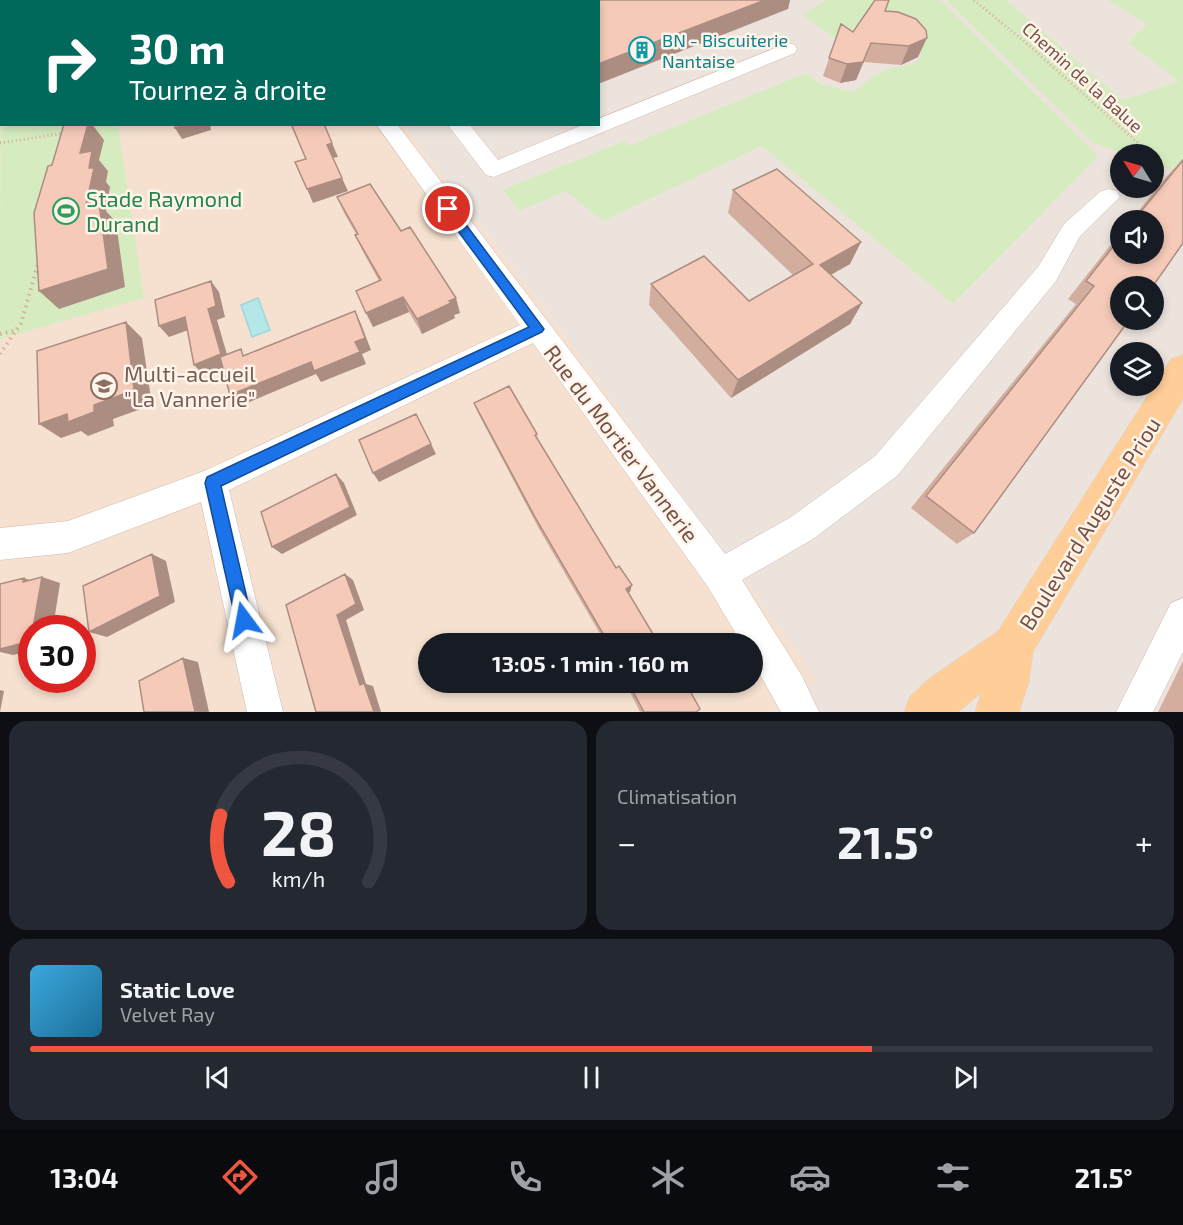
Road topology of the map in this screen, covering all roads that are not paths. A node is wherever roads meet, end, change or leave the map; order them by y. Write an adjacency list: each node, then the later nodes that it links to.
1 (788, 49): 3 (street)
2 (387, 126): 5 (street, Rue du Mortier Vannerie)
3 (459, 126)
4 (1109, 197): 9 (street)
5 (537, 329): 7 (street); 9 (street, Rue du Mortier Vannerie)
6 (1183, 369): 11 (main road, Boulevard Auguste Priou)
7 (212, 483): 8 (street); 12 (street)
8 (0, 544)
9 (720, 576): 13 (street, Rue du Mortier Vannerie)
10 (1183, 615): 16 (street)
11 (1013, 646): 14 (main road, Boulevard Auguste Priou); 15 (main road, Boulevard Auguste Priou)
12 (265, 712)
13 (801, 712)
14 (926, 712)
15 (998, 712)
16 (1134, 712)

